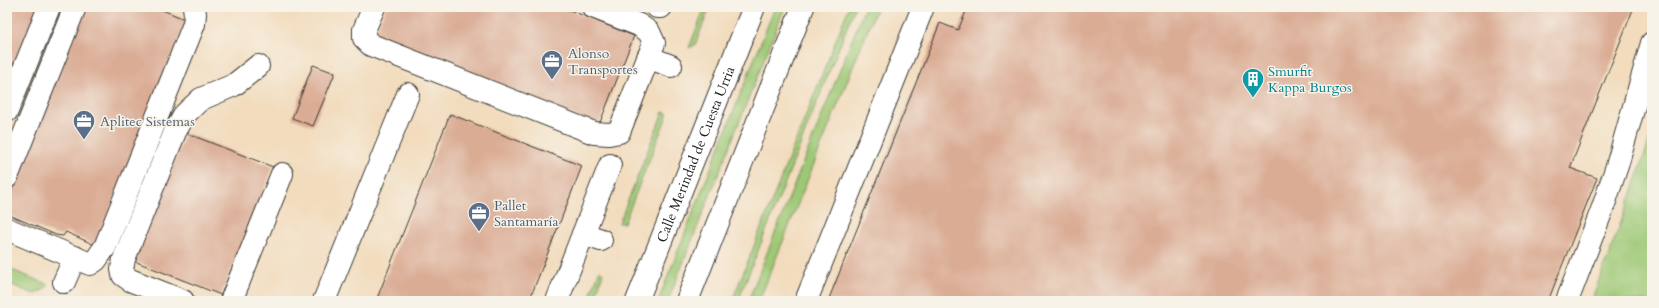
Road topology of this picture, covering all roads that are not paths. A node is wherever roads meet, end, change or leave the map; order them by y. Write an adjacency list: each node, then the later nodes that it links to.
1 (49, 7): 16 (street)
2 (75, 7): 19 (street)
3 (194, 7): 21 (street)
4 (374, 7): 12 (street)
5 (593, 7): 12 (street)
6 (657, 7): 7 (street)
7 (661, 7)
8 (754, 7): 28 (street, Calle Merindad de Cuesta Urria)
9 (803, 7): 29 (street)
10 (923, 7): 30 (street)
11 (1652, 43): 31 (street)
12 (648, 57): 14 (street)
13 (258, 66): 23 (street)
14 (671, 66)
15 (408, 94): 26 (street)
16 (7, 111)
17 (610, 165): 27 (street)
18 (282, 174): 25 (street)
19 (7, 177)
20 (7, 229): 21 (street)
21 (75, 257): 22 (street)
22 (64, 282)
23 (145, 294): 24 (street)
24 (183, 301)
25 (231, 301)
26 (324, 301)
27 (557, 301)
28 (637, 301)
29 (687, 301)
30 (806, 301)
31 (1567, 301)

